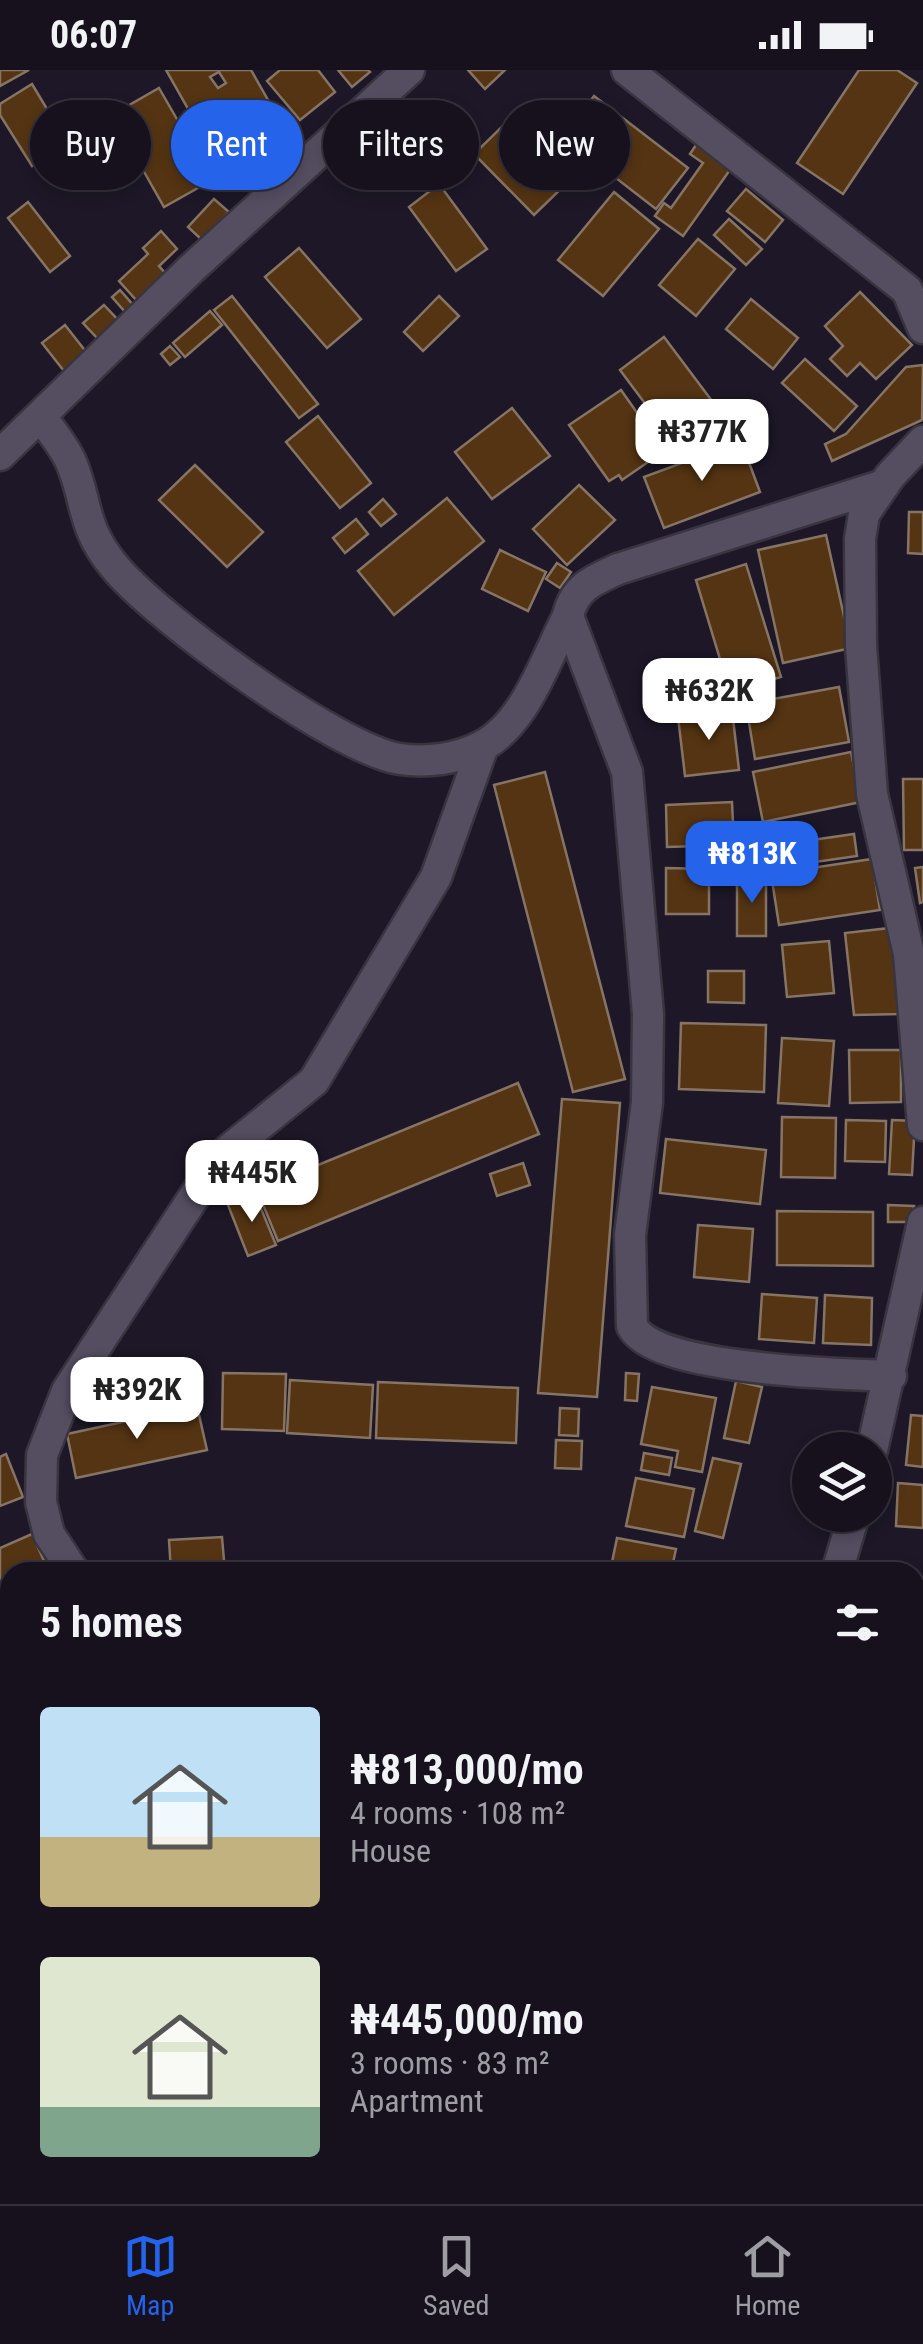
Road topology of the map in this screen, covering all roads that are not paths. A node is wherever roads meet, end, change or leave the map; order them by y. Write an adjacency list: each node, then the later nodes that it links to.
1 (409, 70): 4 (street)
2 (627, 70): 3 (street)
3 (923, 328)
4 (42, 418): 6 (street); 9 (street)
5 (923, 441): 7 (street)
6 (0, 455)
7 (903, 472): 8 (street); 10 (street)
8 (568, 616): 9 (street); 13 (street)
9 (483, 746): 16 (street)
10 (923, 1125)
11 (923, 1222): 12 (street)
12 (922, 1231): 13 (street)
13 (890, 1376): 14 (street)
14 (876, 1432)
15 (849, 1532): 17 (street)
16 (67, 1562)
17 (840, 1562)

